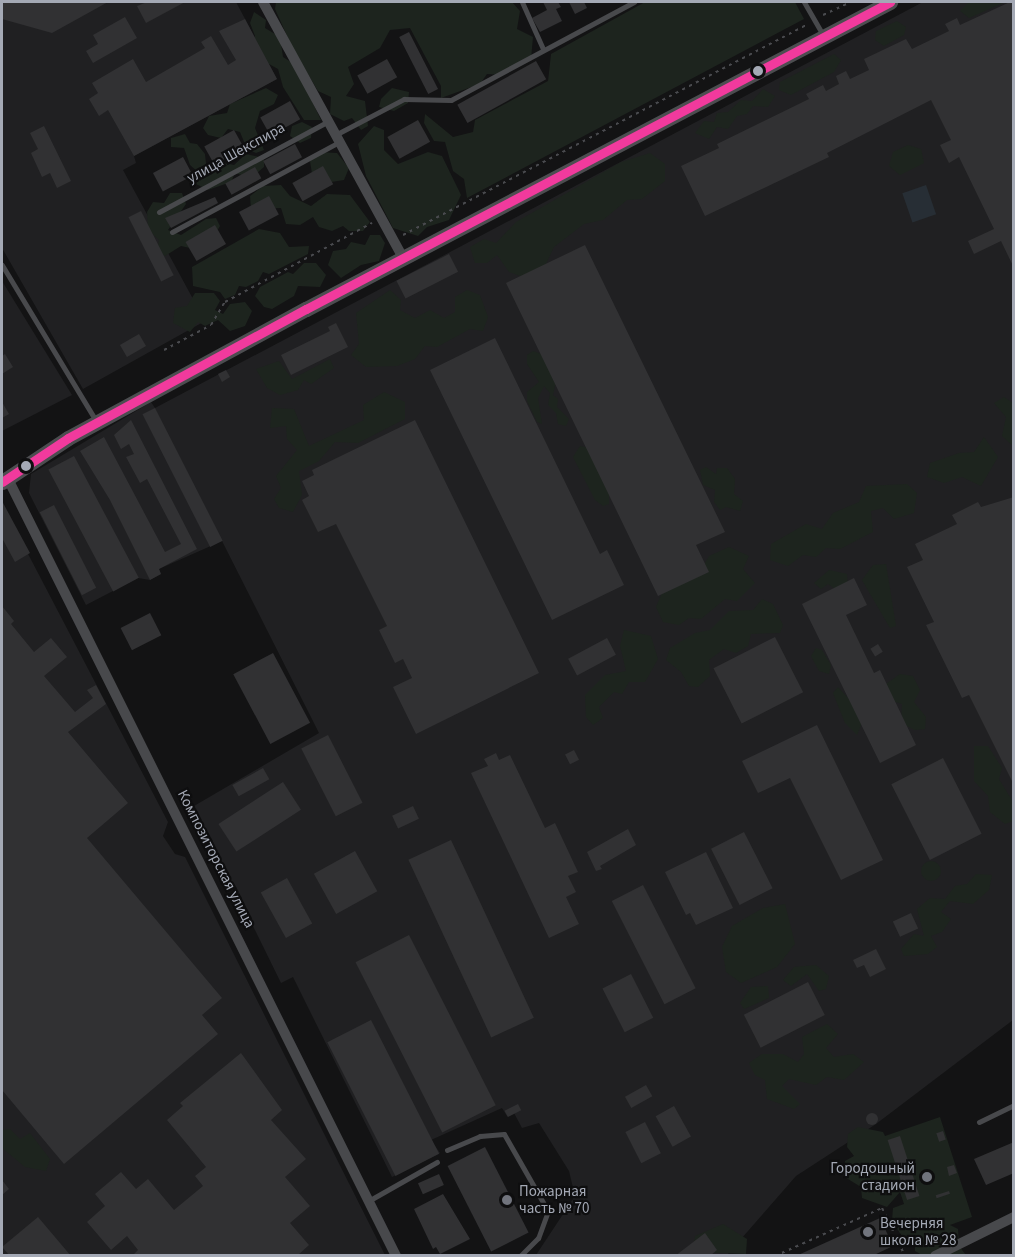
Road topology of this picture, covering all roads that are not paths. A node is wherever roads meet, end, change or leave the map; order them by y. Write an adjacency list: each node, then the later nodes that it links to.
1 (263, 2): 8 (street)
2 (522, 2): 7 (lane)
3 (634, 2): 7 (lane)
4 (804, 2): 6 (lane)
5 (890, 2): 6 (street)
6 (824, 36): 12 (street)
7 (543, 49): 9 (lane)
8 (327, 122): 9 (street); 10 (lane, улица Шекспира)
9 (337, 139): 11 (lane); 12 (street)
10 (159, 212)
11 (172, 232)
12 (403, 258): 14 (street)
13 (2, 265): 14 (lane)
14 (96, 423): 15 (street)
15 (4, 479): 20 (street, Композиторская улица)
16 (1014, 1105): 17 (lane)
17 (979, 1122)
18 (447, 1150): 23 (lane)
19 (437, 1162): 20 (lane)
20 (370, 1200): 22 (street, Композиторская улица)
21 (1014, 1218): 24 (street)
22 (396, 1256)
23 (520, 1256)
24 (935, 1256)

